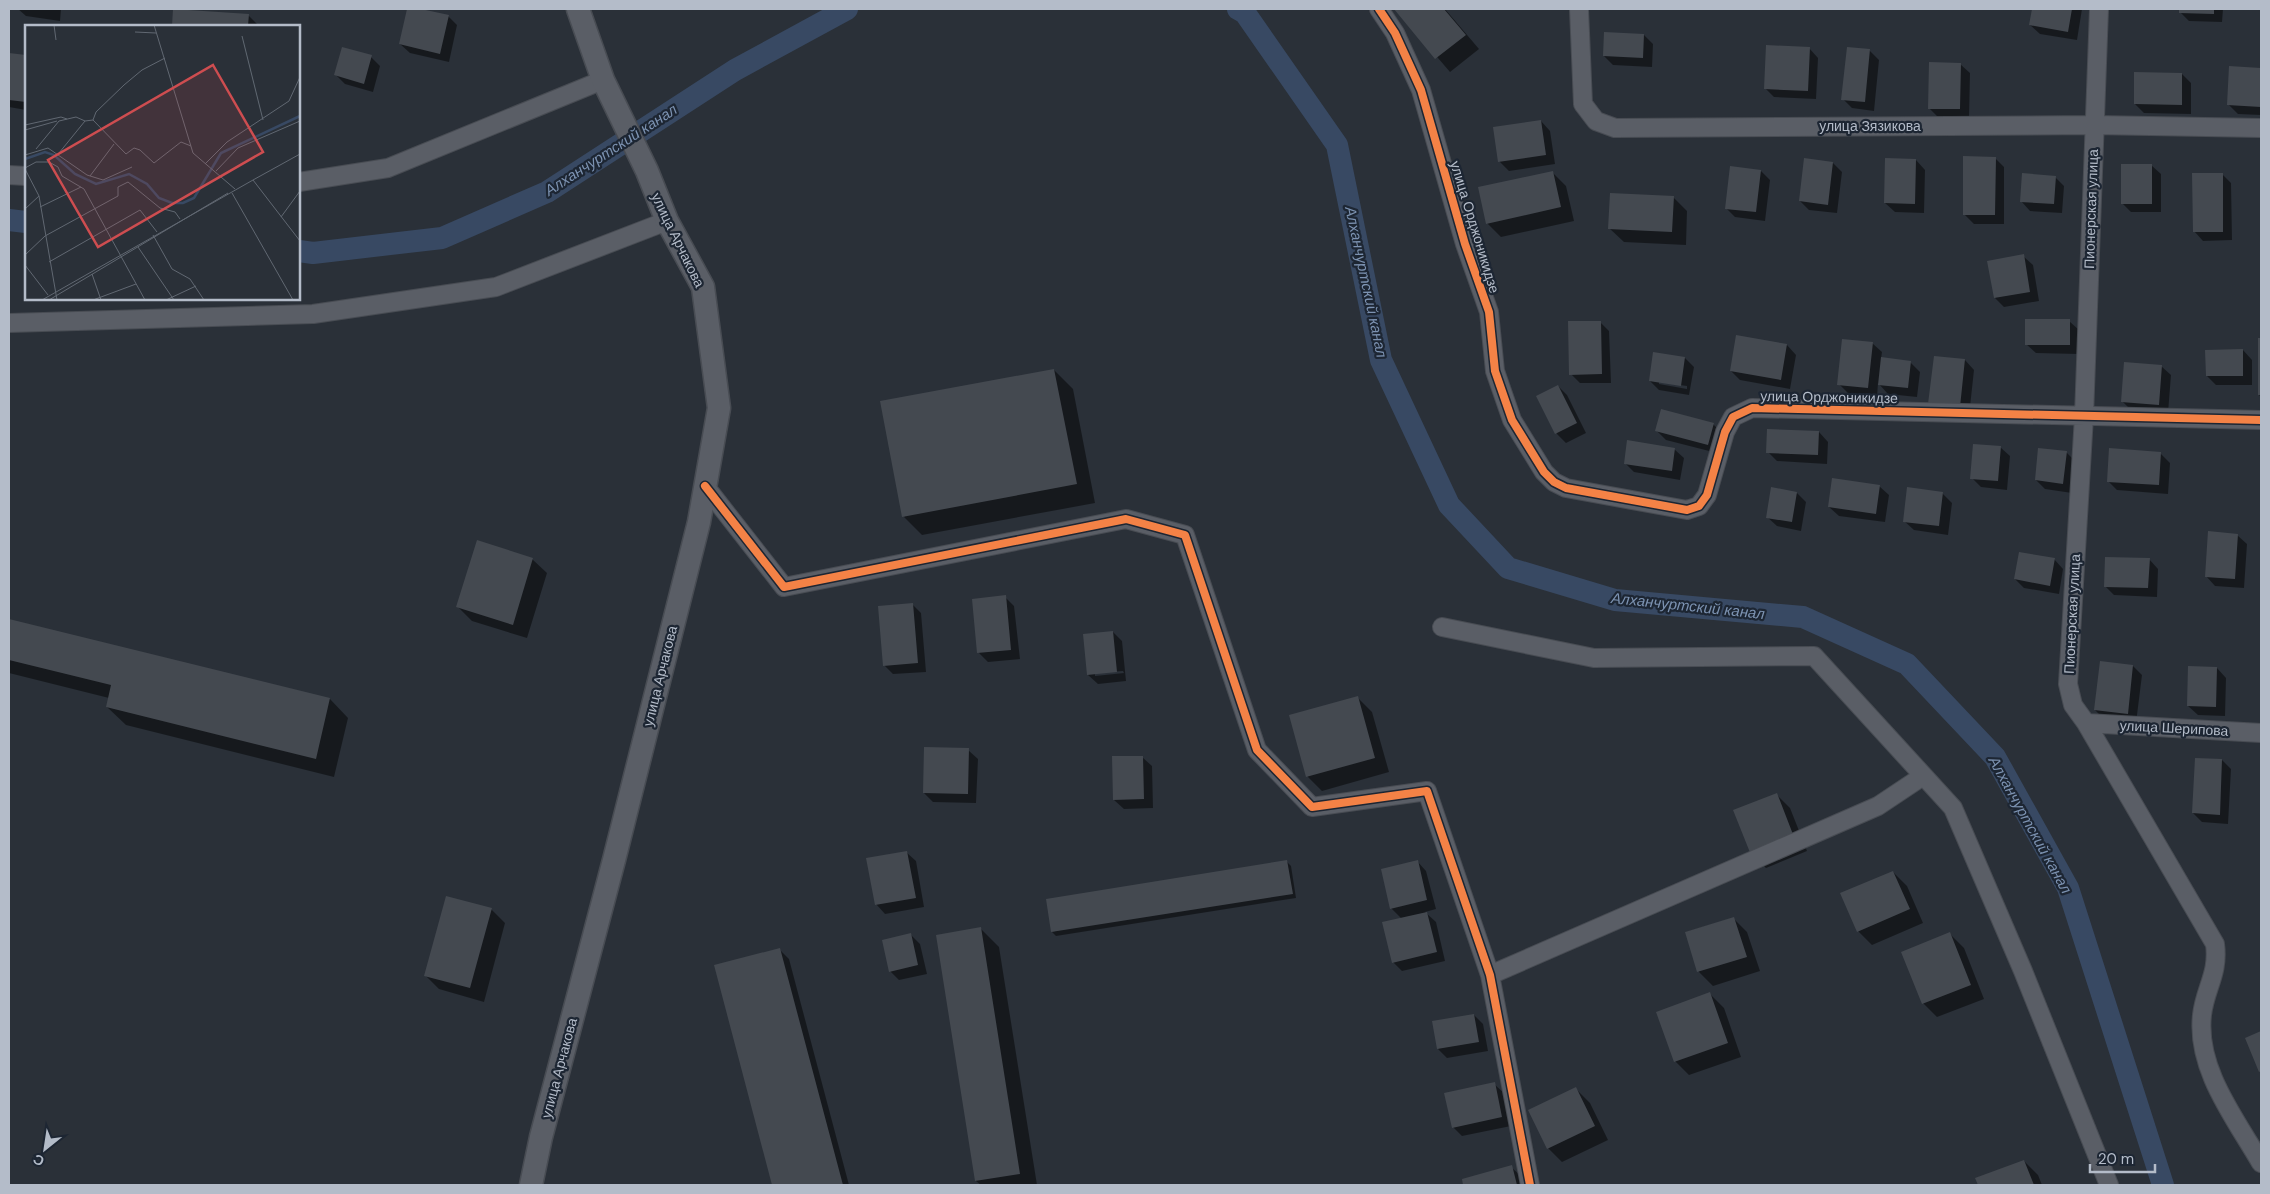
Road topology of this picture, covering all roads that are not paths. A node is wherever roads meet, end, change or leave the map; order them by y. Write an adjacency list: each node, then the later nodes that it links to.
1 (578, 9): 5 (street)
2 (1379, 9): 13 (street, улица Орджоникидзе)
3 (1579, 9): 6 (street, улица Зязикова)
4 (2099, 9): 6 (street, Пионерская улица)
5 (603, 80): 10 (street); 11 (street, улица Арчакова)
6 (2094, 125): 7 (street, улица Зязикова); 13 (street, Пионерская улица)
7 (2261, 128)
8 (9, 175): 9 (street)
9 (25, 176)
10 (300, 182)
11 (667, 221): 12 (street); 15 (street, улица Арчакова)
12 (9, 323)
13 (2084, 416): 14 (street, улица Орджоникидзе); 17 (street, Пионерская улица)
14 (2261, 420)
15 (705, 486): 20 (street); 22 (street, улица Арчакова)
16 (1442, 627): 19 (street)
17 (2086, 723): 18 (street, улица Шерипова); 21 (street, Пионерская улица)
18 (2261, 733)
19 (1923, 776): 20 (street); 24 (street)
20 (1490, 975): 23 (street)
21 (2261, 1163)
22 (531, 1185)
23 (1530, 1185)
24 (2109, 1185)

